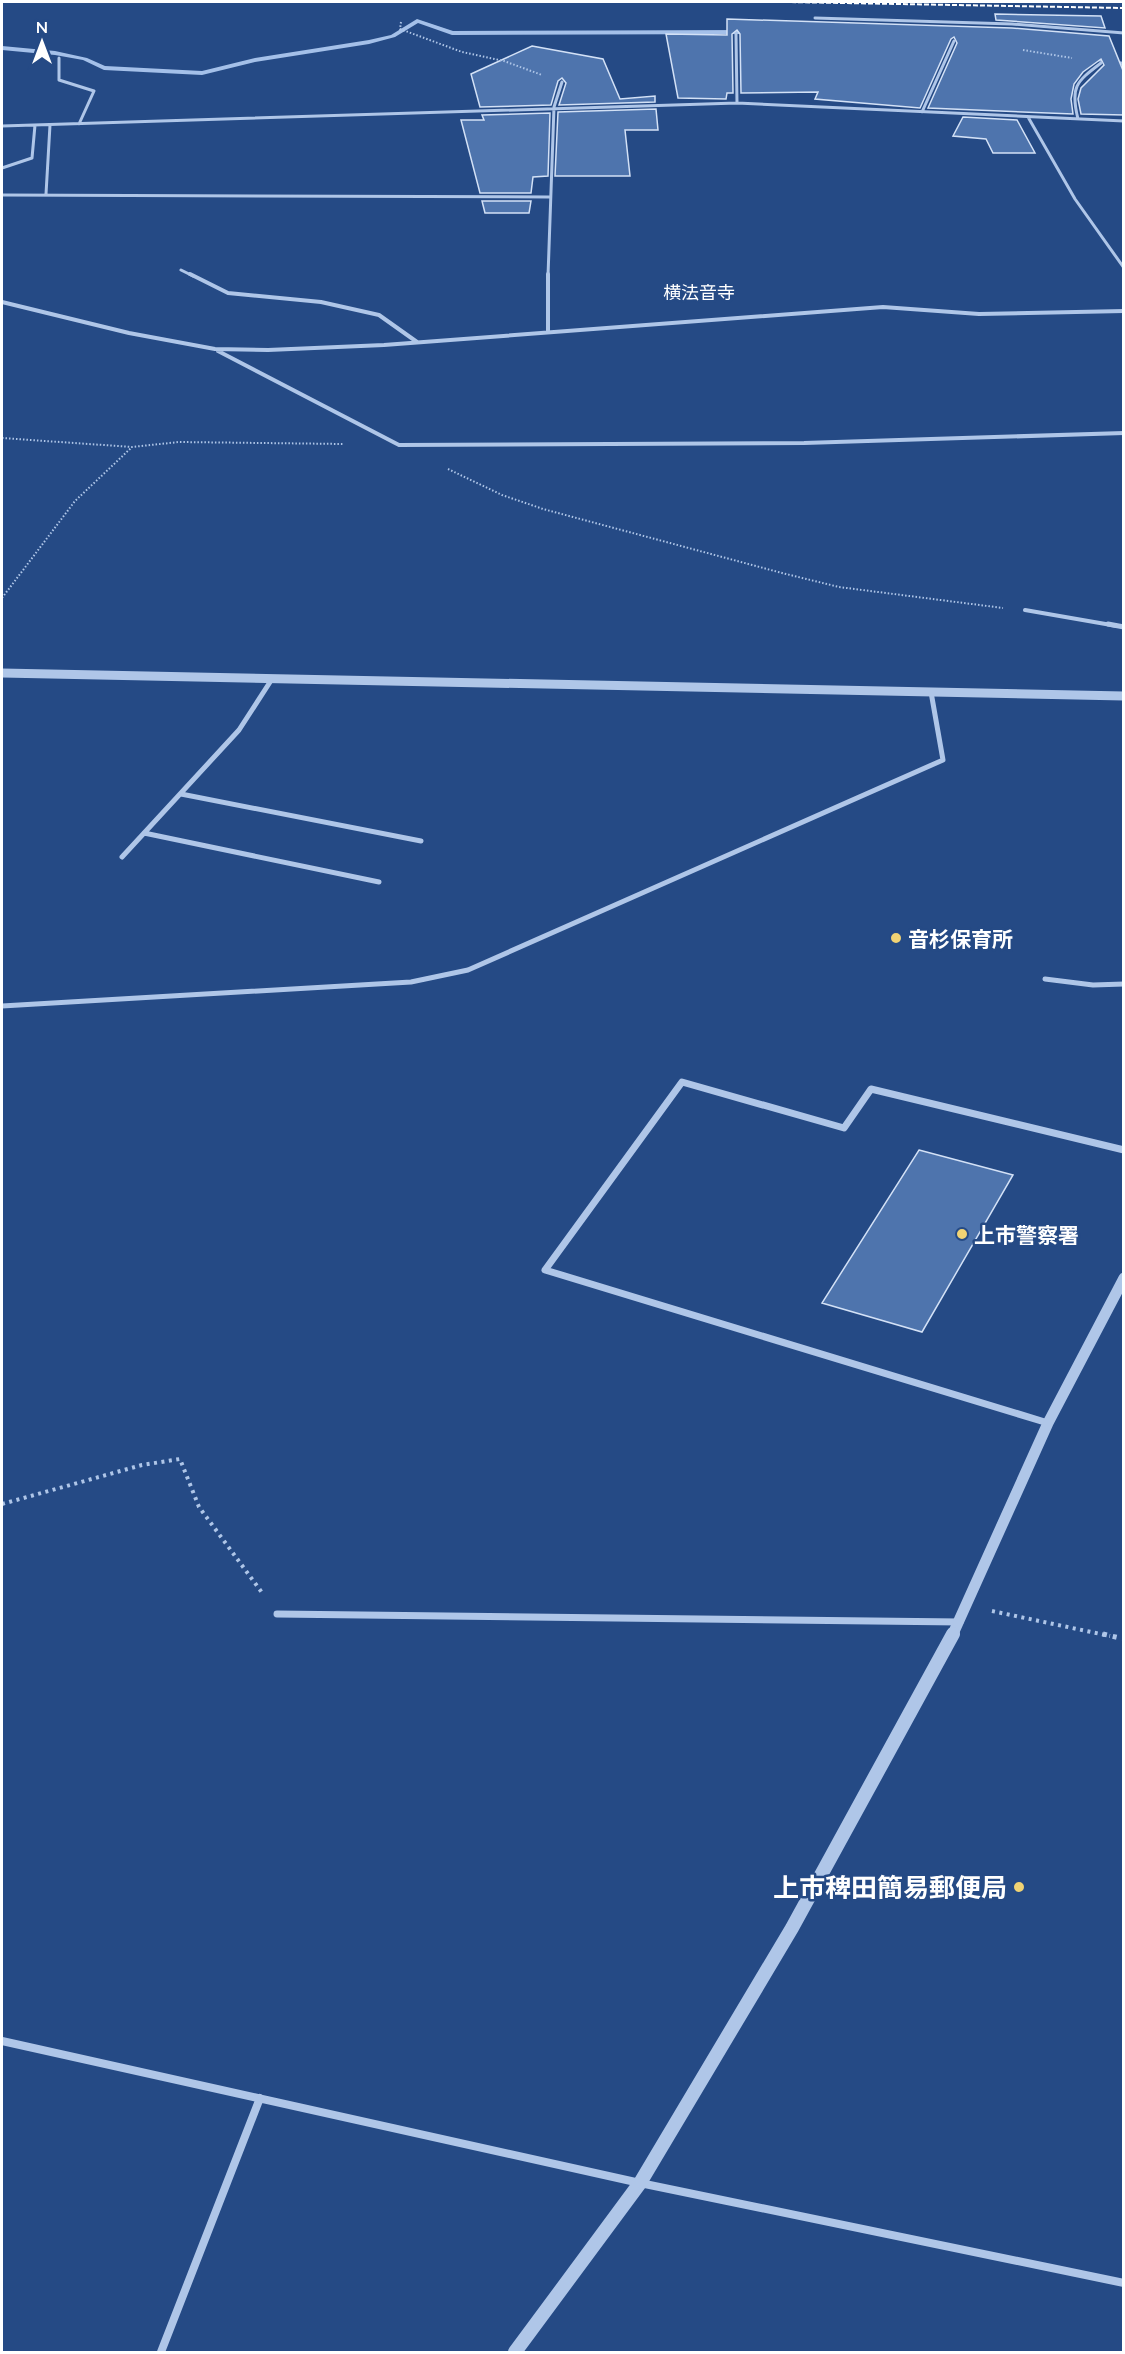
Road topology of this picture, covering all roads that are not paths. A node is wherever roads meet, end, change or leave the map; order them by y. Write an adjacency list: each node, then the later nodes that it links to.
1 (815, 18): 2 (street)
2 (1124, 33)
3 (736, 34): 8 (street)
4 (954, 41): 10 (street)
5 (59, 58): 14 (street)
6 (1101, 63): 12 (street)
7 (562, 82): 9 (street)
8 (737, 103): 9 (street); 10 (street)
9 (554, 107): 14 (street); 21 (street)
10 (922, 112): 11 (street)
11 (1028, 117): 12 (street); 22 (street)
12 (1078, 119): 13 (street)
13 (1124, 121)
14 (80, 124): 16 (street)
15 (34, 125): 16 (street); 17 (street); 18 (street)
16 (50, 125): 19 (street)
17 (2, 126)
18 (2, 168)
19 (46, 194): 20 (street); 21 (street)
20 (2, 195)
21 (549, 197): 26 (street)
22 (1124, 268)
23 (181, 270): 27 (street)
24 (2, 302): 28 (street)
25 (1124, 311): 26 (street)
26 (548, 332): 27 (street)
27 (417, 342): 28 (street)
28 (215, 349): 29 (street)
29 (1124, 433)
30 (1025, 610): 31 (street)
31 (1124, 627)
32 (2, 673): 33 (street)
33 (272, 679): 34 (street); 36 (street)
34 (932, 692): 35 (street); 43 (street)
35 (1124, 696)
36 (181, 794): 37 (street); 38 (street)
37 (144, 833): 39 (street); 40 (street)
38 (421, 841)
39 (122, 857)
40 (378, 882)
41 (1045, 979): 42 (street)
42 (1124, 984)
43 (2, 1006)
44 (1124, 1150): 46 (street)
45 (1124, 1278): 46 (street)
46 (1048, 1423): 48 (street)
47 (277, 1614): 48 (street)
48 (960, 1622): 51 (street)
49 (2, 2041): 50 (street)
50 (260, 2098): 51 (street); 53 (street)
51 (640, 2183): 52 (street); 54 (street)
52 (1124, 2283)
53 (161, 2352)
54 (515, 2352)

